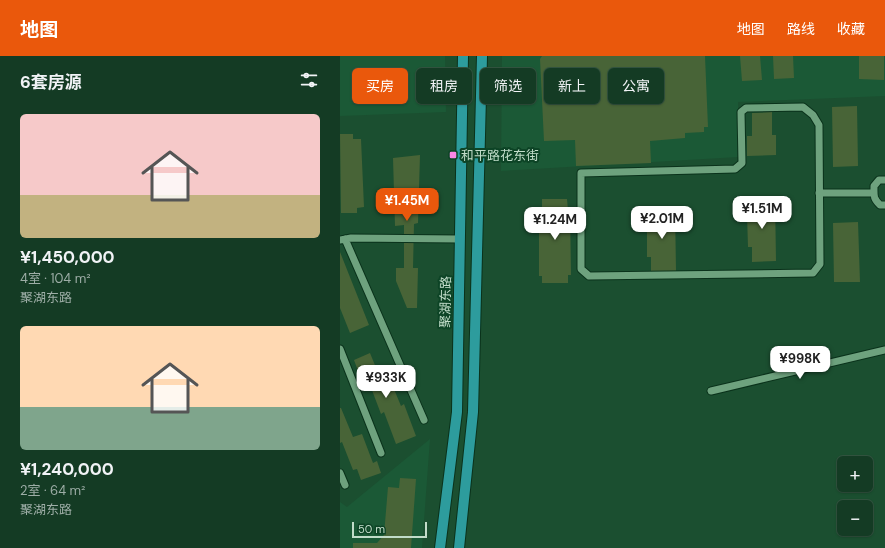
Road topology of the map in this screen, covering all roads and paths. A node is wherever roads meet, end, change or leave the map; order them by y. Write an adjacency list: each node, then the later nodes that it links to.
1 (463, 56): 8 (main road, 聚湖东路)
2 (482, 56): 17 (main road)
3 (885, 180): 5 (street)
4 (819, 193): 4 (street); 5 (street)
5 (874, 193): 6 (street)
6 (885, 206)
7 (343, 239): 8 (street); 12 (street)
8 (460, 239): 16 (main road, 聚湖东路)
9 (340, 349): 13 (street)
10 (885, 350): 11 (street)
11 (711, 391)
12 (424, 420)
13 (382, 453)
14 (340, 473): 15 (street)
15 (345, 485)
16 (440, 548)
17 (459, 548)

